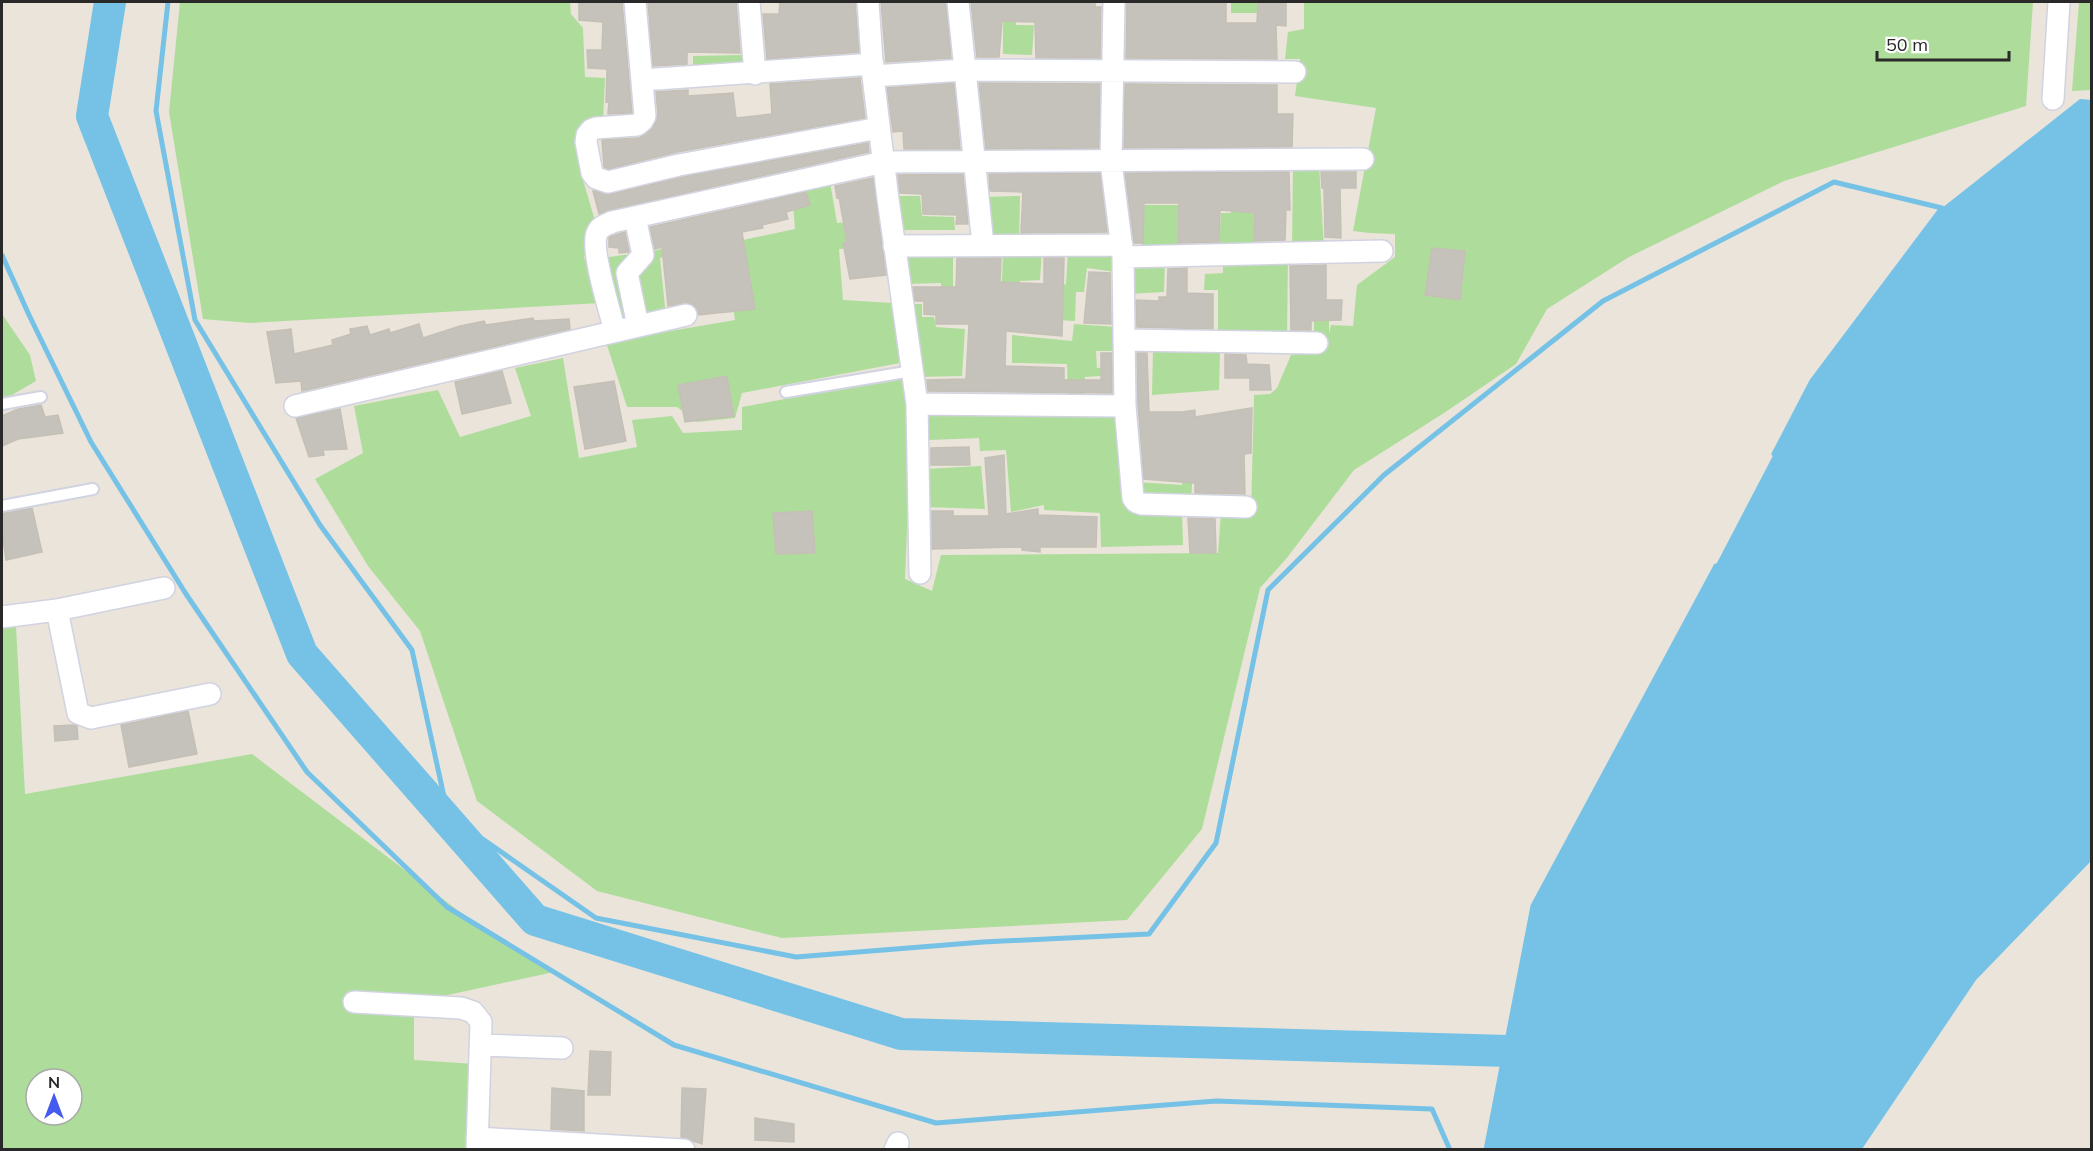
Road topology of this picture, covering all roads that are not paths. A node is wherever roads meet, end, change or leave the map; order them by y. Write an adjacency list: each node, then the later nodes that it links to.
1 (635, 2): 12 (street)
2 (749, 2): 11 (street)
3 (868, 2): 7 (street)
4 (958, 2): 8 (street)
5 (1114, 2): 9 (street)
6 (2059, 2): 13 (street)
7 (873, 70): 8 (street); 11 (street); 14 (street)
8 (964, 70): 9 (street); 17 (street)
9 (1113, 70): 10 (street); 18 (street)
10 (1295, 72)
11 (755, 74): 12 (street)
12 (642, 80): 14 (street)
13 (2053, 99)
14 (879, 128): 16 (street)
15 (1363, 159): 18 (street)
16 (884, 162): 17 (street); 19 (street); 21 (street)
17 (973, 162): 18 (street); 20 (street)
18 (1111, 162): 22 (street)
19 (635, 217): 25 (street); 26 (street)
20 (983, 245): 21 (street); 22 (street)
21 (894, 246): 29 (street)
22 (1122, 251): 23 (street); 27 (street)
23 (1382, 251)
24 (686, 315): 25 (street)
25 (639, 326): 26 (street)
26 (615, 331): 34 (street)
27 (1124, 340): 28 (street); 35 (street)
28 (1317, 343)
29 (912, 371): 30 (lane); 33 (street)
30 (786, 392)
31 (41, 396): 32 (lane)
32 (2, 404)
33 (917, 404): 35 (street); 39 (street)
34 (295, 406)
35 (1125, 406): 38 (street)
36 (93, 489): 37 (lane)
37 (2, 506)
38 (1246, 507)
39 (920, 573)
40 (164, 588): 41 (street)
41 (57, 610): 42 (street); 43 (street)
42 (2, 617)
43 (210, 694)
44 (354, 1002): 45 (street)
45 (481, 1045): 46 (street); 47 (street)
46 (562, 1048)
47 (477, 1144): 48 (street)
48 (684, 1149)

